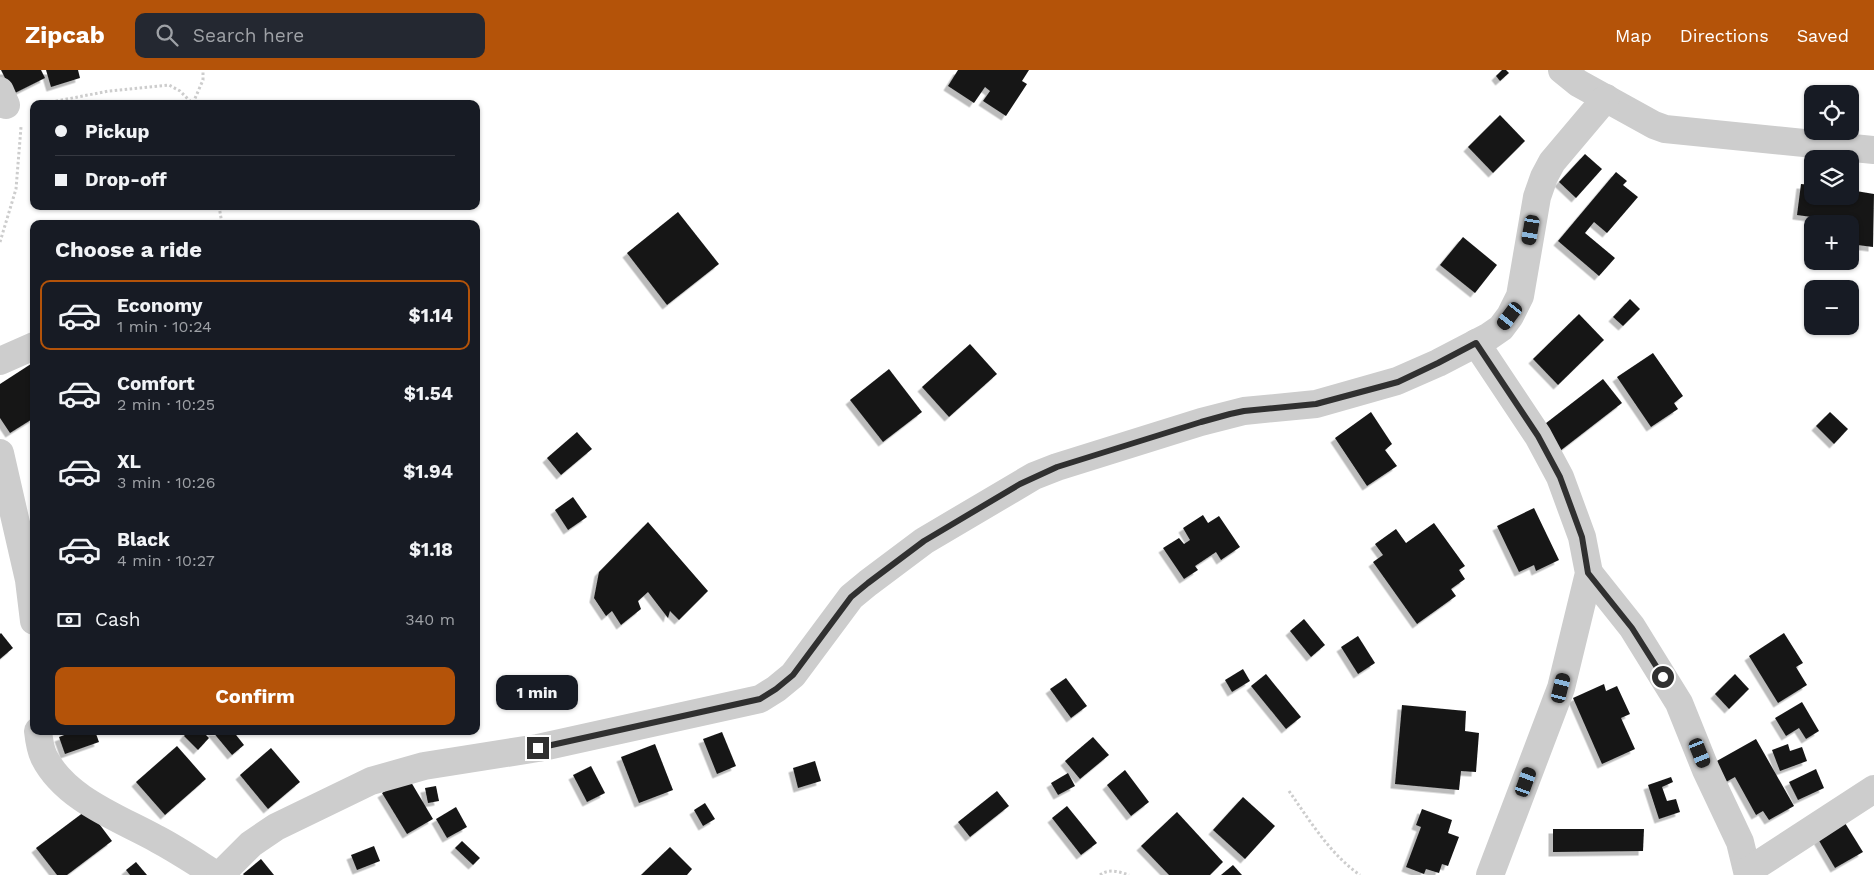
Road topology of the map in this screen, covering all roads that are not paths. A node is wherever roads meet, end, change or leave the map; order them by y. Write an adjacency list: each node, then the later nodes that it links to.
1 (1562, 70): 2 (street)
2 (1606, 98): 3 (street); 4 (street)
3 (1874, 150)
4 (1476, 343): 8 (street); 14 (street)
5 (30, 348): 6 (street)
6 (0, 361)
7 (0, 453): 9 (street)
8 (1588, 573): 12 (street); 15 (street)
9 (30, 588)
10 (38, 735): 13 (street)
11 (1874, 789): 12 (street)
12 (1748, 873)
13 (216, 875)
14 (220, 875)
15 (1490, 875)

